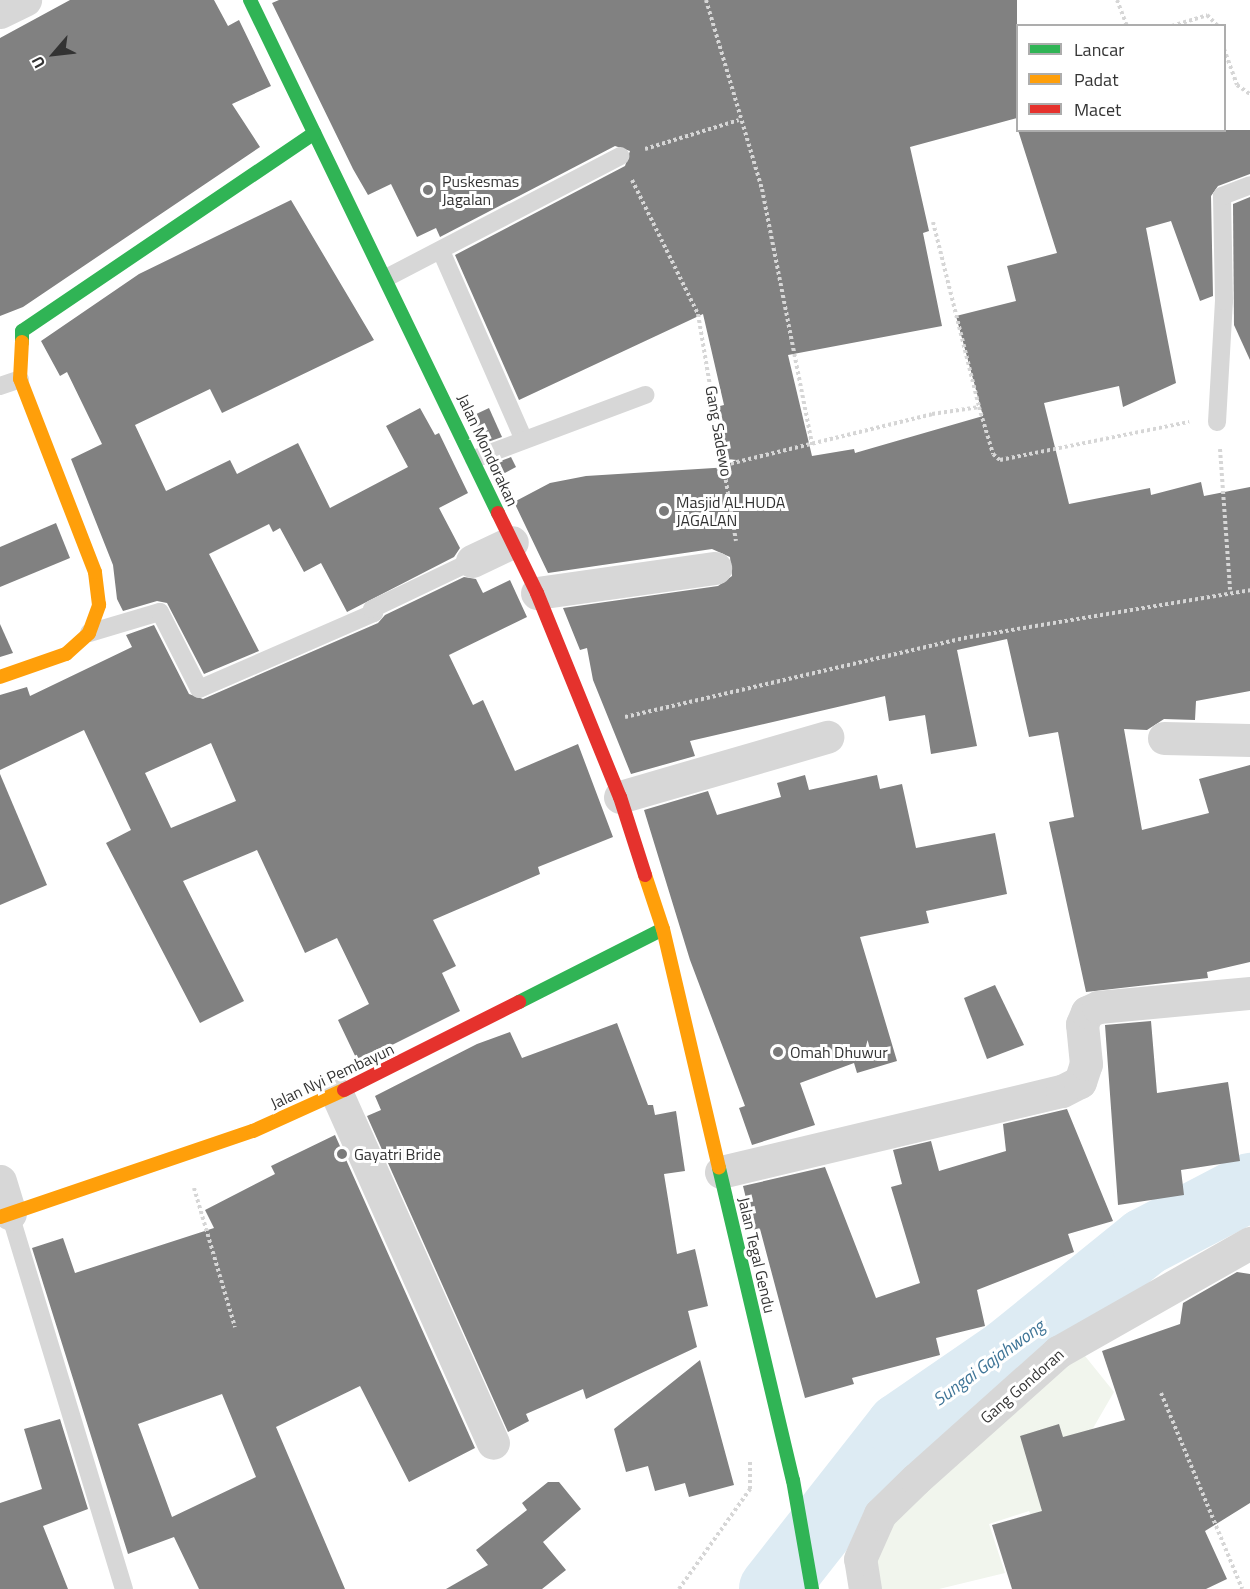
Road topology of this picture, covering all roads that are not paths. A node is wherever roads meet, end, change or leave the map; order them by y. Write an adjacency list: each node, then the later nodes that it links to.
1 (25, 0): 3 (street)
2 (250, 0): 4 (street, Jalan Mondorakan)
3 (0, 12)
4 (314, 133): 8 (street, Jalan Mondorakan); 9 (street)
5 (620, 156): 7 (lane)
6 (1250, 185): 12 (lane)
7 (441, 251): 8 (lane); 13 (lane)
8 (388, 277): 14 (street, Jalan Mondorakan)
9 (20, 379): 10 (lane); 19 (street)
10 (0, 386)
11 (645, 395): 13 (lane)
12 (1217, 422)
13 (524, 440): 14 (lane)
14 (474, 459): 15 (street, Jalan Mondorakan)
15 (512, 542): 16 (street); 18 (street, Jalan Mondorakan)
16 (472, 561): 19 (lane)
17 (715, 568): 18 (street)
18 (537, 593): 24 (street, Jalan Mondorakan)
19 (89, 633): 20 (street)
20 (0, 677)
21 (827, 737): 24 (street)
22 (1164, 738): 23 (street)
23 (1250, 740)
24 (620, 797): 25 (street, Jalan Mondorakan)
25 (663, 929): 27 (street, Jalan Nyi Pembayun); 28 (street, Jalan Tegal Gendu)
26 (1250, 993): 28 (street)
27 (337, 1094): 30 (street, Jalan Nyi Pembayun); 32 (street)
28 (733, 1169): 34 (street, Jalan Tegal Gendu)
29 (0, 1181): 30 (street)
30 (5, 1216): 33 (lane)
31 (1250, 1243): 35 (street, Gang Gondoran)
32 (493, 1443)
33 (124, 1589)
34 (812, 1589)
35 (865, 1589)

